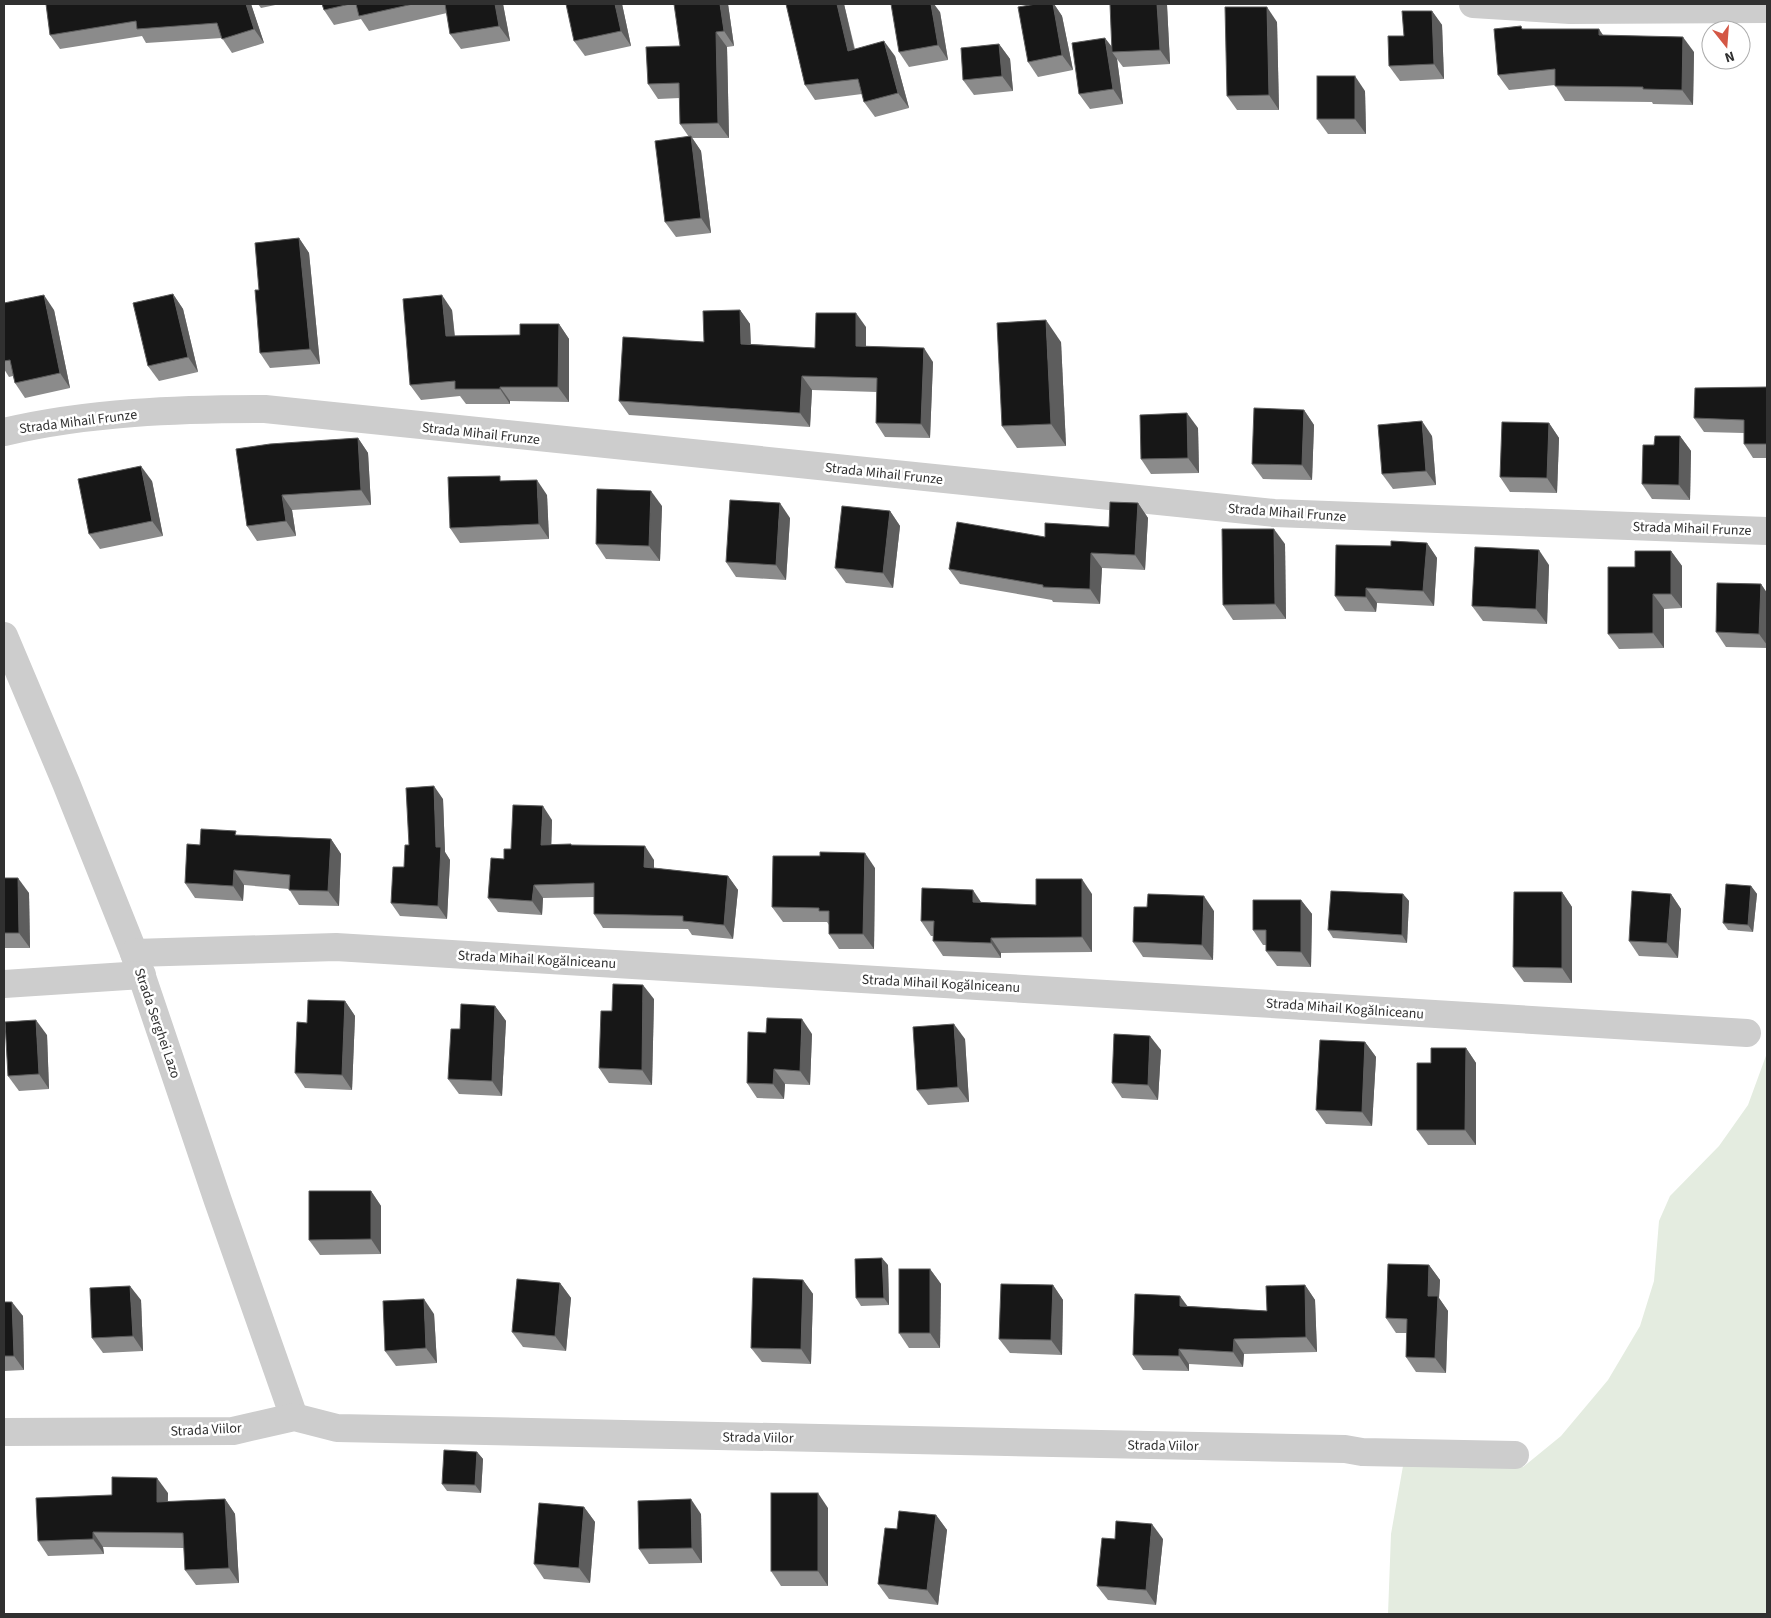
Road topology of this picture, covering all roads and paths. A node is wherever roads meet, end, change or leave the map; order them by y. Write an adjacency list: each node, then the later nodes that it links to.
1 (1473, 4): 2 (street)
2 (1767, 9)
3 (4, 432): 4 (street, Strada Mihail Frunze)
4 (1767, 531)
5 (4, 636): 6 (street, Strada Serghei Lazo)
6 (138, 964): 7 (street, Strada Mihail Kogălniceanu); 8 (street, Strada Mihail Kogălniceanu); 9 (street, Strada Serghei Lazo)
7 (4, 984)
8 (1747, 1032)
9 (294, 1417): 10 (street, Strada Viilor); 11 (street, Strada Viilor)
10 (4, 1432)
11 (1515, 1455)

